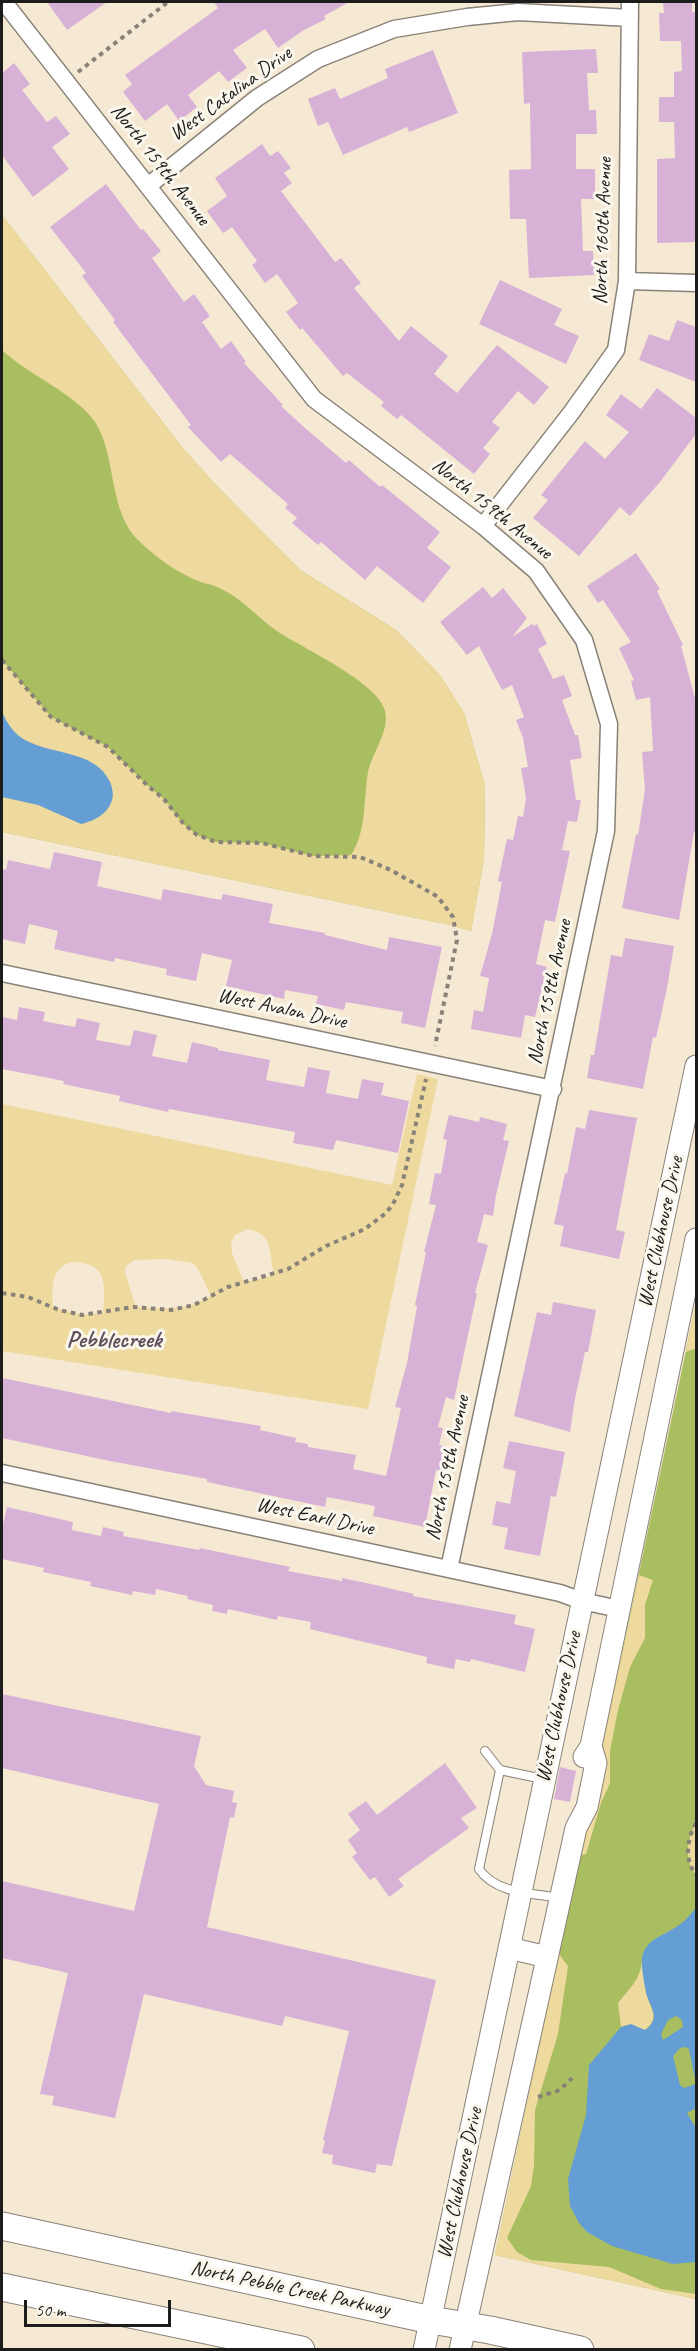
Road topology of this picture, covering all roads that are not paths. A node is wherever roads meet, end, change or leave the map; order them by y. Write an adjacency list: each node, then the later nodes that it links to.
1 (4, 2): 3 (street, North 159th Avenue)
2 (630, 10): 3 (street, West Catalina Drive); 4 (street, North 160th Avenue)
3 (148, 186): 6 (street, North 159th Avenue)
4 (627, 281): 5 (street); 6 (street, North 160th Avenue)
5 (696, 283)
6 (483, 526): 9 (street, North 159th Avenue)
7 (2, 973): 9 (street, West Avalon Drive)
8 (696, 1066): 13 (street, West Clubhouse Drive)
9 (553, 1089): 12 (street, North 159th Avenue)
10 (696, 1239): 14 (street, West Clubhouse Drive)
11 (2, 1473): 12 (street, West Earll Drive)
12 (449, 1569): 13 (street, West Earll Drive)
13 (582, 1601): 14 (street, West Earll Drive); 17 (street, West Clubhouse Drive)
14 (618, 1608): 19 (street, West Clubhouse Drive)
15 (485, 1751): 16 (lane)
16 (500, 1770): 17 (lane); 18 (lane)
17 (544, 1779): 18 (street, West Clubhouse Drive)
18 (521, 1890): 19 (lane); 20 (street, West Clubhouse Drive)
19 (561, 1898): 21 (street, West Clubhouse Drive)
20 (509, 1948): 21 (street); 24 (street, West Clubhouse Drive)
21 (548, 1957): 25 (street, West Clubhouse Drive)
22 (2, 2226): 24 (main road, North Pebble Creek Parkway)
23 (2, 2287): 26 (main road)
24 (431, 2320): 25 (main road, North Pebble Creek Parkway); 27 (street, West Clubhouse Drive)
25 (462, 2337): 28 (main road, North Pebble Creek Parkway)
26 (301, 2349)
27 (424, 2349)
28 (580, 2349)

